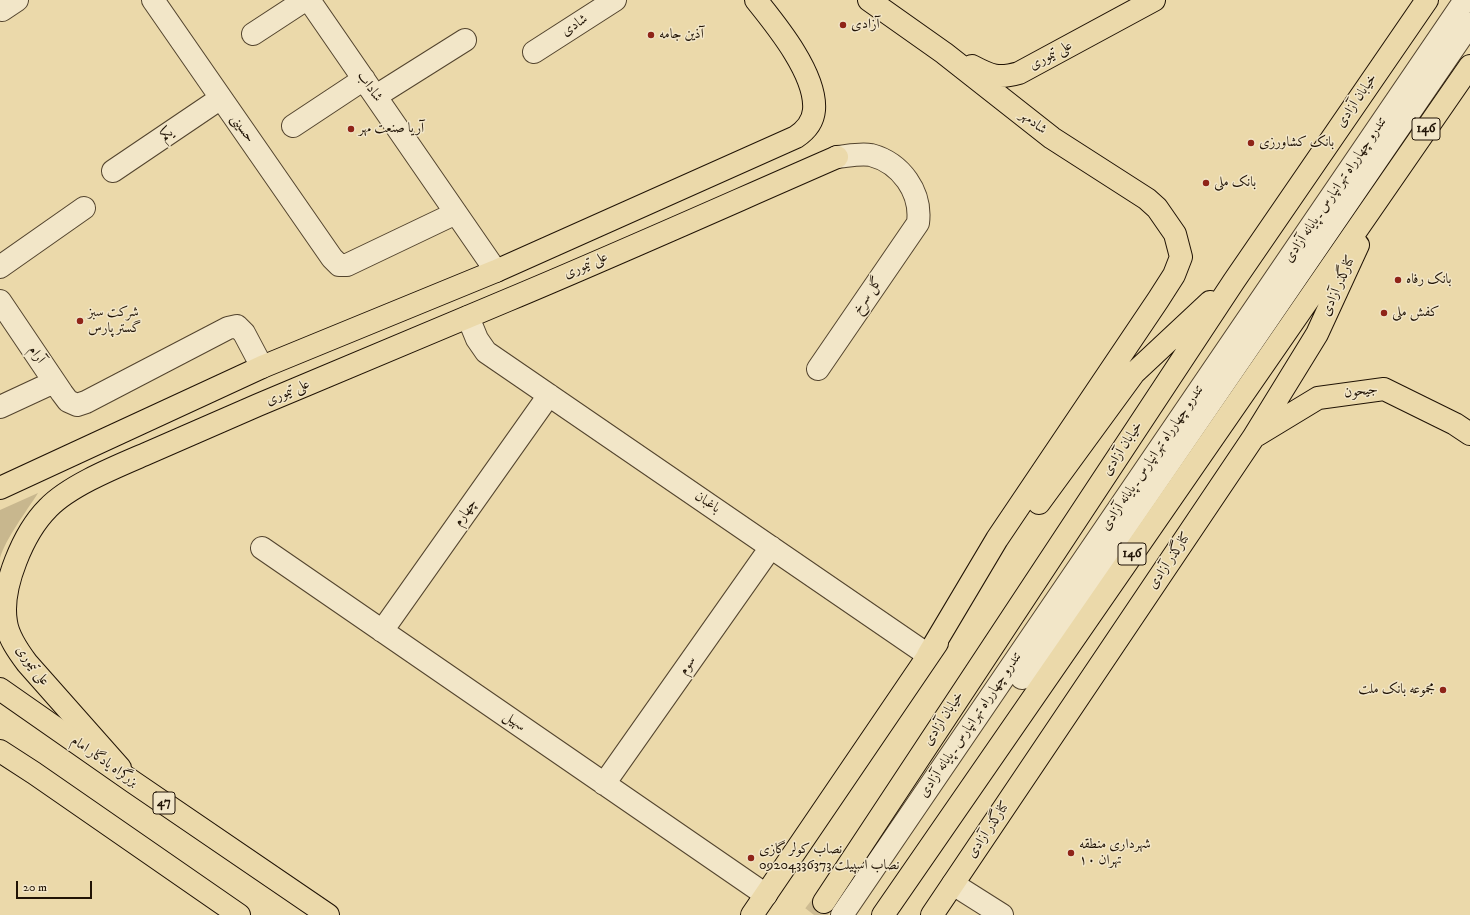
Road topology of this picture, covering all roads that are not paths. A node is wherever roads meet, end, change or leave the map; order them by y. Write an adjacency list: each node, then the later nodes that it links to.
1 (153, 0): 18 (street, حسینی)
2 (305, 0): 12 (street)
3 (309, 0): 17 (street, شاداب)
4 (615, 0): 14 (street, شادی)
5 (756, 0): 26 (main road)
6 (869, 0): 15 (main road, شادمهر)
7 (1154, 0): 15 (main road, علی تیموری)
8 (1427, 0): 10 (main road, خیابان آزادی)
9 (1465, 0): 55 (street, تندرو چهارراه تهرانپارس ـ پایانه آزادی)
10 (1414, 9): 27 (main road, خیابان آزادی)
11 (1470, 24): 56 (street)
12 (253, 34)
13 (465, 40): 17 (street)
14 (534, 52)
15 (944, 52): 42 (main road, شادمهر)
16 (1470, 66): 22 (main road, 146)
17 (370, 88): 19 (street); 24 (street, شاداب)
18 (221, 98): 21 (street, یکم); 24 (street, حسینی)
19 (293, 126)
20 (837, 157): 29 (main road, علی تیموری); 32 (street, گل سرخ)
21 (113, 171)
22 (1382, 193): 37 (main road, کنارگذر آزادی); 57 (main road, 146)
23 (84, 208): 25 (street)
24 (456, 213): 26 (street, شاداب)
25 (0, 267)
26 (496, 271): 29 (main road); 31 (main road)
27 (1234, 281): 42 (main road); 51 (main road, خیابان آزادی)
28 (0, 300): 33 (street, آرام)
29 (508, 300): 30 (main road, علی تیموری)
30 (468, 317): 34 (street, باغبان); 47 (main road, علی تیموری)
31 (262, 367): 33 (street, آرام); 38 (main road)
32 (818, 368)
33 (54, 382): 35 (street)
34 (549, 395): 40 (street, باغبان); 41 (street, چهارم)
35 (0, 407)
36 (1470, 434): 37 (main road, جیحون)
37 (1253, 438): 49 (main road, کنارگذر آزادی)
38 (0, 488)
39 (262, 548): 41 (street, سهیل)
40 (771, 548): 42 (street, باغبان); 48 (street, سوم)
41 (382, 631): 48 (street, سهیل)
42 (928, 655): 50 (main road)
43 (0, 689): 47 (main road, بزرگراه یادگار امام / 47)
44 (0, 751): 46 (main road)
45 (0, 759): 46 (main road)
46 (34, 773): 52 (main road)
47 (133, 782): 53 (main road, بزرگراه یادگار امام / 47)
48 (604, 784): 50 (street, سهیل)
49 (953, 884): 58 (main road, کنارگذر آزادی); 59 (street)
50 (766, 895): 54 (main road)
51 (824, 902)
52 (239, 915)
53 (328, 915)
54 (752, 915)
55 (842, 915)
56 (859, 915)
57 (883, 915)
58 (932, 915)
59 (1002, 915)

